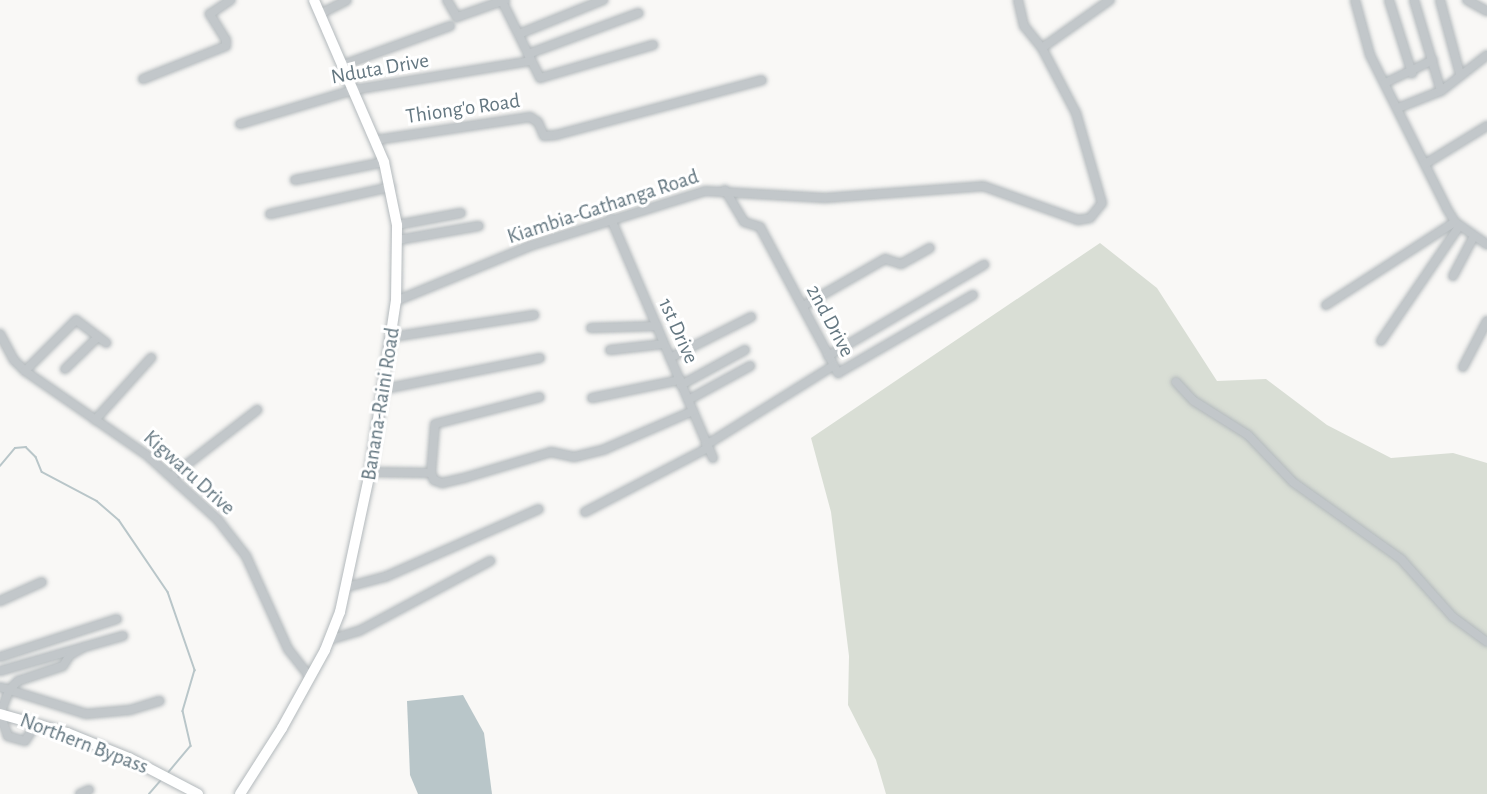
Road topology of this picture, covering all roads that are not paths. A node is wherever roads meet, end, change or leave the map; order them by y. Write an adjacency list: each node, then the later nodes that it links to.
1 (231, 0): 27 (street)
2 (314, 0): 16 (main road, Banana-Raini Road)
3 (347, 0): 16 (street)
4 (447, 0): 13 (street)
5 (603, 0): 18 (street)
6 (1018, 0): 20 (street, Kiambia-Gathanga Road)
7 (1110, 0): 20 (street)
8 (1355, 0): 29 (street)
9 (1389, 0): 25 (street)
10 (1414, 0): 23 (street)
11 (1440, 0): 26 (street)
12 (1467, 0): 14 (street)
13 (503, 1): 18 (street)
14 (1487, 11)
15 (639, 13): 22 (street, Nduta Drive)
16 (320, 14): 24 (main road, Banana-Raini Road)
17 (450, 26): 24 (street)
18 (519, 34): 22 (street)
19 (653, 45): 22 (street)
20 (1041, 48): 42 (street, Kiambia-Gathanga Road)
21 (1487, 55): 26 (street)
22 (529, 58): 30 (street, Nduta Drive)
23 (1433, 60): 25 (street); 31 (street)
24 (343, 65): 30 (main road, Banana-Raini Road)
25 (1412, 73): 29 (street)
26 (1460, 74): 31 (street)
27 (143, 79)
28 (762, 80): 37 (street, Thiong'o Road)
29 (1385, 83): 33 (street)
30 (353, 90): 34 (street, Nduta Drive); 37 (main road, Banana-Raini Road)
31 (1441, 91): 32 (street)
32 (1410, 105): 33 (street); 36 (street)
33 (1398, 108): 36 (street)
34 (240, 124)
35 (1487, 126): 39 (street)
36 (1410, 128): 39 (street)
37 (376, 140): 38 (main road, Banana-Raini Road)
38 (384, 162): 40 (street); 41 (main road, Banana-Raini Road)
39 (1425, 164): 46 (street)
40 (295, 180)
41 (391, 187): 44 (street); 47 (main road, Banana-Raini Road)
42 (725, 190): 45 (street, Kiambia-Gathanga Road); 58 (street, 2nd Drive)
43 (461, 213): 47 (street)
44 (270, 214)
45 (612, 219): 56 (street, Kiambia-Gathanga Road); 62 (street, 1st Drive)
46 (1457, 224): 49 (street); 57 (street); 67 (street)
47 (398, 225): 50 (main road, Banana-Raini Road)
48 (479, 226): 50 (street)
49 (1474, 236): 51 (street); 54 (street)
50 (398, 240): 56 (main road, Banana-Raini Road)
51 (1487, 244)
52 (930, 248): 58 (street)
53 (984, 265): 72 (street)
54 (1453, 276)
55 (973, 295): 77 (street, 2nd Drive)
56 (396, 301): 66 (main road, Banana-Raini Road)
57 (1326, 305)
58 (803, 306): 72 (street, 2nd Drive)
59 (534, 315): 66 (street)
60 (752, 317): 75 (street)
61 (1487, 321): 78 (street)
62 (657, 326): 63 (street); 69 (street, 1st Drive)
63 (591, 328)
64 (0, 334): 80 (street, Kigwaru Drive)
65 (98, 336): 68 (street); 79 (street); 80 (street)
66 (392, 337): 83 (main road, Banana-Raini Road)
67 (1381, 341)
68 (106, 343)
69 (664, 344): 70 (street); 75 (street, 1st Drive)
70 (610, 350)
71 (745, 350): 81 (street)
72 (828, 356): 77 (street, 2nd Drive)
73 (151, 358): 89 (street)
74 (540, 358): 83 (street)
75 (670, 358): 81 (street, 1st Drive)
76 (750, 366): 86 (street)
77 (833, 366): 90 (street)
78 (1463, 367)
79 (65, 369)
80 (25, 371): 89 (street, Kigwaru Drive)
81 (680, 382): 85 (street); 86 (street, 1st Drive)
82 (1176, 382): 104 (street)
83 (384, 389): 92 (main road, Banana-Raini Road)
84 (540, 398): 93 (street)
85 (592, 398)
86 (688, 400): 88 (street, 1st Drive)
87 (257, 410): 94 (street)
88 (693, 411): 90 (street, 1st Drive); 93 (street)
89 (95, 420): 94 (street, Kigwaru Drive)
90 (707, 447): 91 (street, 1st Drive); 96 (street)
91 (713, 458)
92 (370, 472): 93 (street); 99 (main road, Banana-Raini Road)
93 (431, 472)
94 (172, 476): 108 (street, Kigwaru Drive)
95 (539, 509): 99 (street)
96 (585, 512)
97 (490, 561): 103 (street)
98 (42, 582): 100 (street)
99 (347, 587): 103 (main road, Banana-Raini Road)
100 (0, 601)
101 (117, 619): 106 (street)
102 (123, 636): 105 (street)
103 (329, 640): 108 (main road, Banana-Raini Road)
104 (1487, 642)
105 (84, 647): 107 (street); 109 (street)
106 (0, 657)
107 (0, 671)
108 (310, 677): 116 (main road, Banana-Raini Road)
109 (5, 688): 110 (street); 111 (street)
110 (160, 700)
111 (0, 714): 112 (main road, Northern Bypass); 112 (street)
112 (36, 724): 115 (main road, Northern Bypass)
113 (90, 790): 114 (street)
114 (80, 794)
115 (198, 794)
116 (240, 794)

